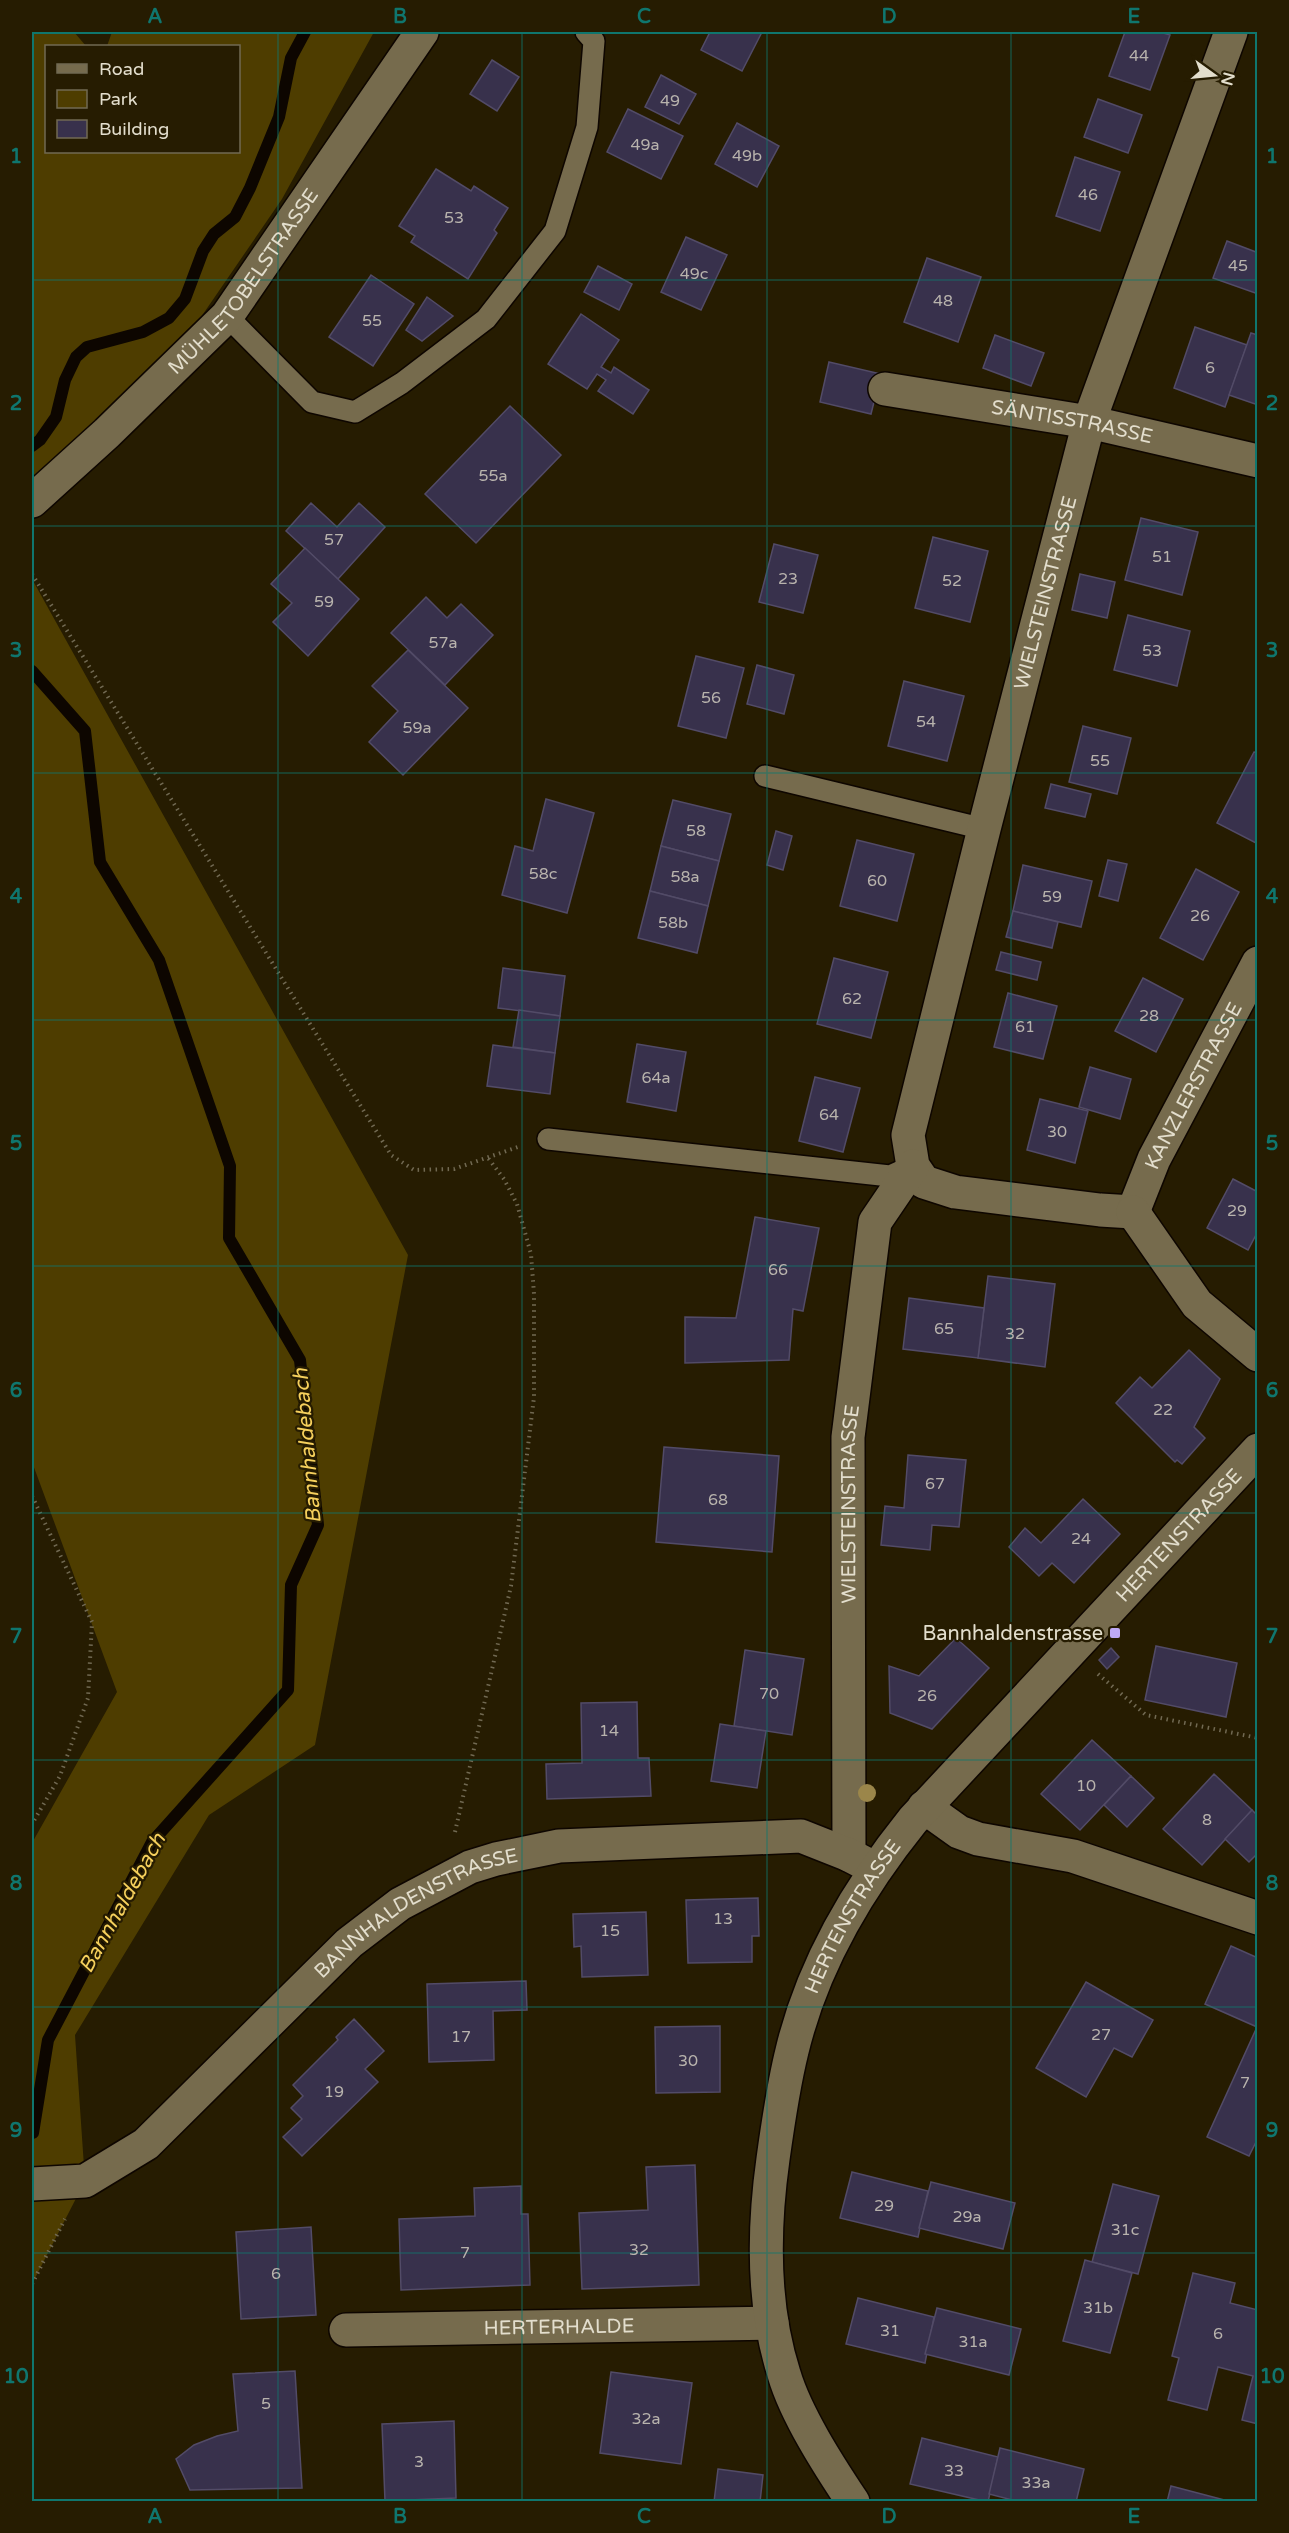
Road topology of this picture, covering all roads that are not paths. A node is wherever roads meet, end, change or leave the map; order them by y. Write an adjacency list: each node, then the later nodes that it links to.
1 (422, 32): 4 (street, MÜHLETOBELSTRASSE)
2 (586, 32): 4 (lane)
3 (1232, 32): 6 (street, WIELSTEINSTRASSE)
4 (227, 316): 8 (street, MÜHLETOBELSTRASSE)
5 (885, 389): 6 (street, SÄNTISSTRASSE)
6 (1089, 422): 7 (street, SÄNTISSTRASSE); 10 (street, WIELSTEINSTRASSE)
7 (1257, 461)
8 (32, 501)
9 (765, 776): 10 (lane)
10 (984, 829): 13 (street, WIELSTEINSTRASSE)
11 (1257, 963): 14 (street, KANZLERSTRASSE)
12 (548, 1139): 13 (lane)
13 (913, 1166): 14 (street); 18 (street, WIELSTEINSTRASSE)
14 (1133, 1212): 15 (street)
15 (1257, 1355)
16 (1257, 1450): 17 (street, HERTENSTRASSE)
17 (924, 1807): 18 (street, HERTENSTRASSE); 19 (street)
18 (863, 1862): 20 (street, BANNHALDENSTRASSE); 21 (street, HERTENSTRASSE)
19 (1257, 1918)
20 (32, 2184)
21 (772, 2323): 22 (street, HERTERHALDE); 23 (street, HERTENSTRASSE)
22 (346, 2330)
23 (853, 2502)

